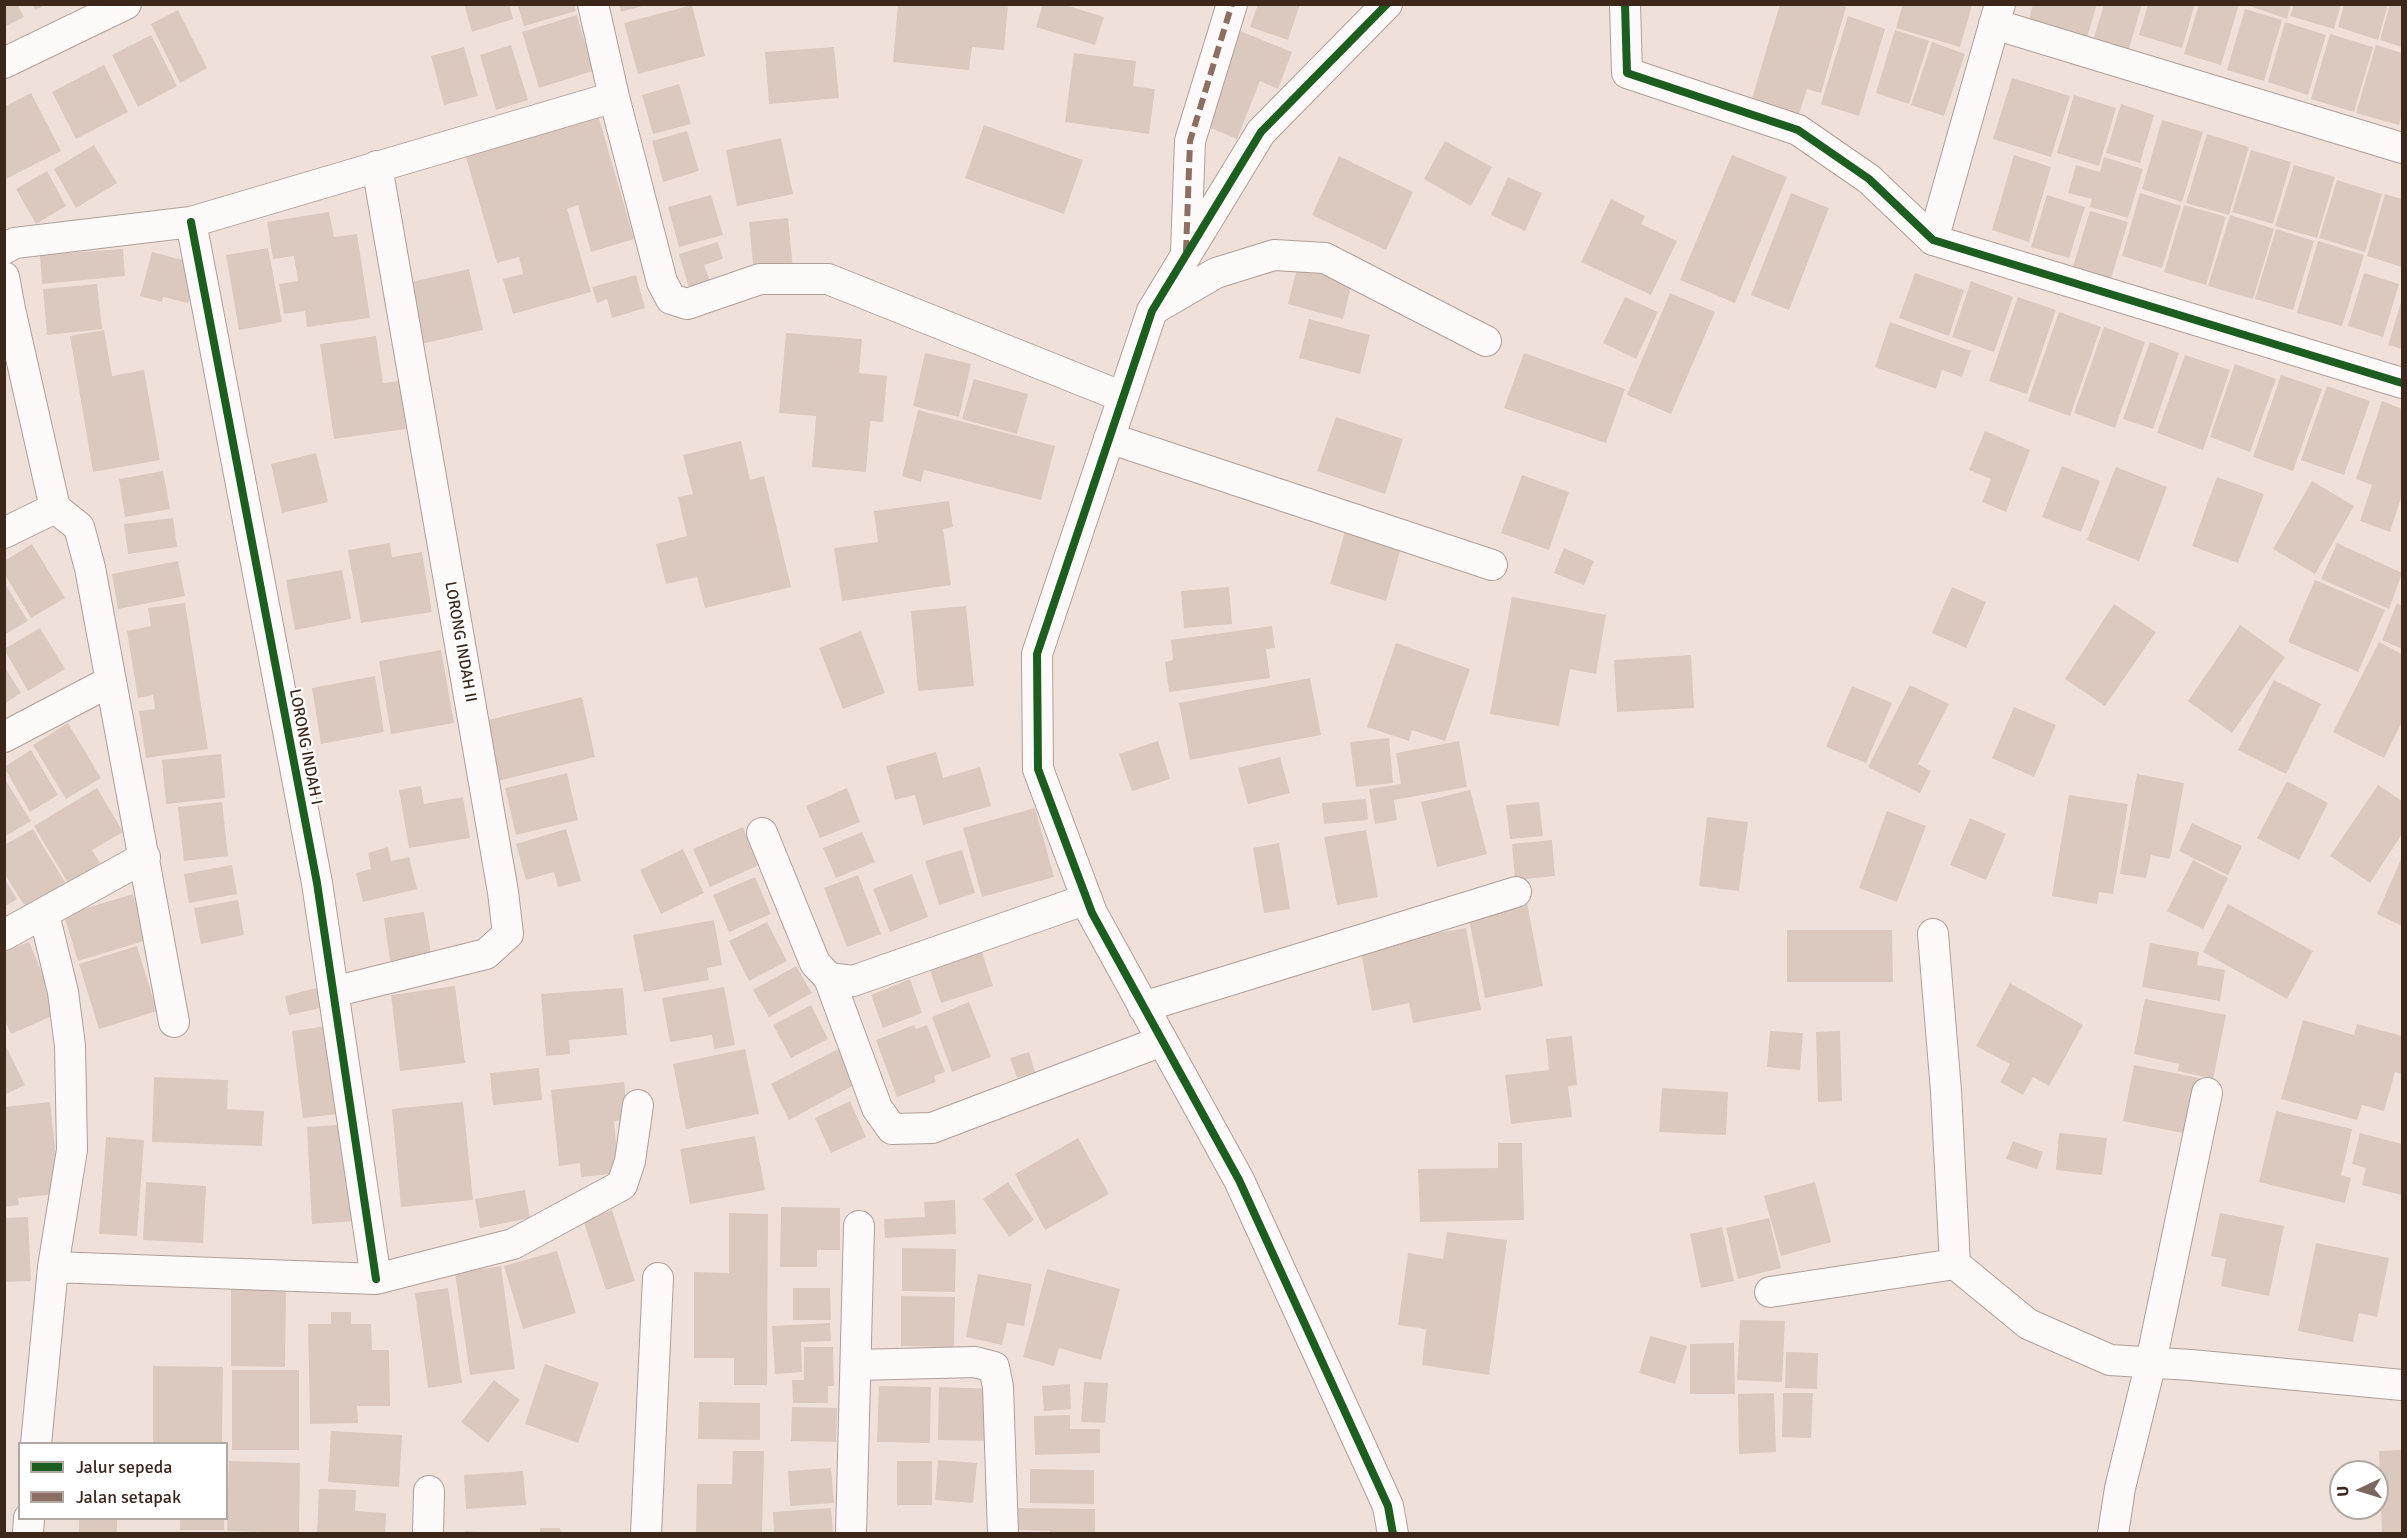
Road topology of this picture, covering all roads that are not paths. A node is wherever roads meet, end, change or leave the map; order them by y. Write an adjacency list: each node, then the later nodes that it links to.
1 (126, 4): 7 (street)
2 (593, 4): 8 (street)
3 (1232, 4): 14 (street)
4 (1625, 4): 12 (street)
5 (1381, 8): 14 (street)
6 (1996, 14): 9 (street); 12 (street)
7 (4, 63)
8 (614, 97): 10 (street); 20 (street)
9 (2403, 148)
10 (377, 166): 11 (street); 35 (street, LORONG INDAH II)
11 (191, 222): 13 (street); 35 (street, LORONG INDAH I)
12 (1933, 240): 19 (street)
13 (4, 249)
14 (1186, 255): 17 (street)
15 (4, 277): 16 (street)
16 (7, 310): 22 (street)
17 (1152, 311): 18 (street); 20 (street)
18 (1486, 341)
19 (2403, 383)
20 (1123, 397): 21 (street)
21 (1110, 438): 24 (street); 30 (street)
22 (55, 508): 23 (street); 25 (street)
23 (4, 533)
24 (1492, 565)
25 (111, 681): 26 (street); 28 (street)
26 (4, 737)
27 (762, 833): 34 (street)
28 (145, 857): 31 (street); 37 (street)
29 (1516, 892): 36 (street)
30 (1087, 899): 34 (street); 36 (street)
31 (44, 914): 33 (street); 43 (street)
32 (1933, 934): 42 (street)
33 (4, 935)
34 (829, 978): 38 (street)
35 (333, 992): 45 (street, LORONG INDAH I)
36 (1143, 1007): 38 (street)
37 (174, 1022)
38 (1162, 1041): 56 (street)
39 (2207, 1093): 47 (street)
40 (638, 1105): 45 (street)
41 (859, 1226): 48 (street)
42 (1955, 1264): 46 (street); 47 (street)
43 (54, 1267): 45 (street); 50 (street)
44 (658, 1278): 53 (street)
45 (376, 1279)
46 (1770, 1292)
47 (2151, 1362): 49 (street); 57 (street)
48 (856, 1365): 54 (street); 55 (street)
49 (2403, 1385)
50 (36, 1442)
51 (429, 1491): 52 (street)
52 (428, 1533)
53 (646, 1533)
54 (851, 1533)
55 (1003, 1533)
56 (1393, 1533)
57 (2113, 1533)

